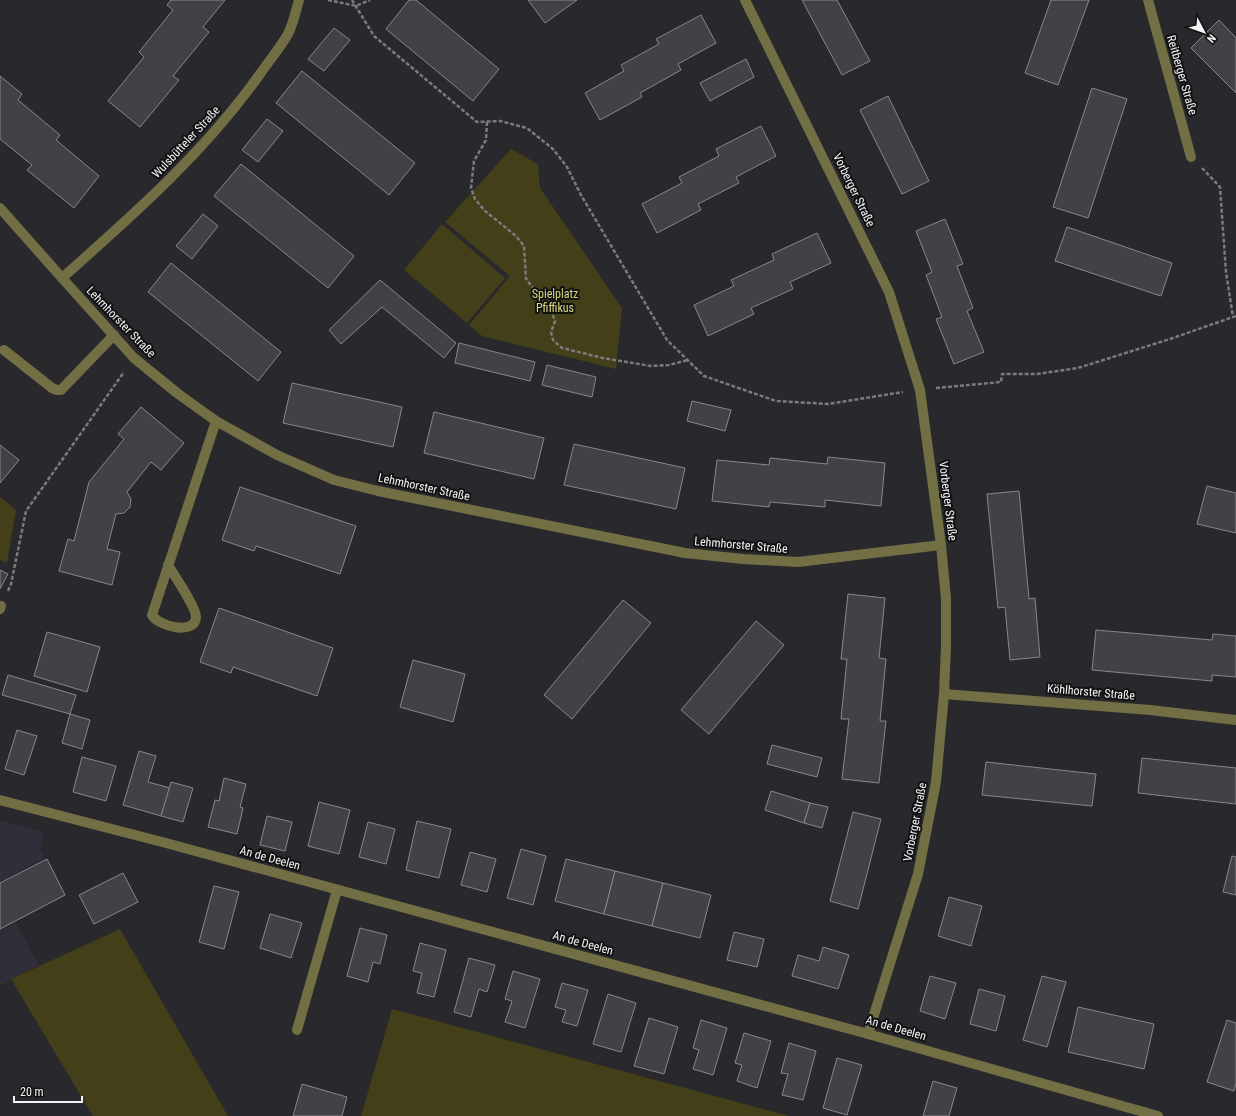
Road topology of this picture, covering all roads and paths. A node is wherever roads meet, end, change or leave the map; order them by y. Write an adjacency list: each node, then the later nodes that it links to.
1 (299, 0): 11 (street, Wulsbütteler Straße)
2 (328, 0): 7 (path)
3 (352, 0): 7 (path)
4 (370, 0): 7 (path)
5 (745, 0): 17 (street, Vorberger Straße)
6 (1148, 0): 9 (street, Reitberger Straße)
7 (356, 6): 8 (path)
8 (487, 122): 16 (path); 16 (path)
9 (1191, 157): 12 (path)
10 (0, 208): 11 (street, Lehmhorster Straße)
11 (62, 278): 13 (street, Lehmhorster Straße)
12 (1235, 317): 17 (path)
13 (114, 336): 14 (street); 15 (street, Lehmhorster Straße)
14 (4, 350)
15 (134, 358): 18 (street, Lehmhorster Straße); 21 (path)
16 (688, 360): 17 (path)
17 (920, 390): 19 (street, Vorberger Straße)
18 (216, 421): 19 (street, Lehmhorster Straße); 20 (street)
19 (940, 545): 22 (street, Vorberger Straße)
20 (168, 565): 20 (street)
21 (0, 607)
22 (944, 694): 23 (street, Köhlhorster Straße); 27 (street, Vorberger Straße)
23 (1236, 720)
24 (0, 800): 25 (street, An de Deelen)
25 (337, 890): 26 (street); 27 (street, An de Deelen)
26 (297, 1030)
27 (868, 1034): 28 (street, An de Deelen)
28 (1158, 1116)

